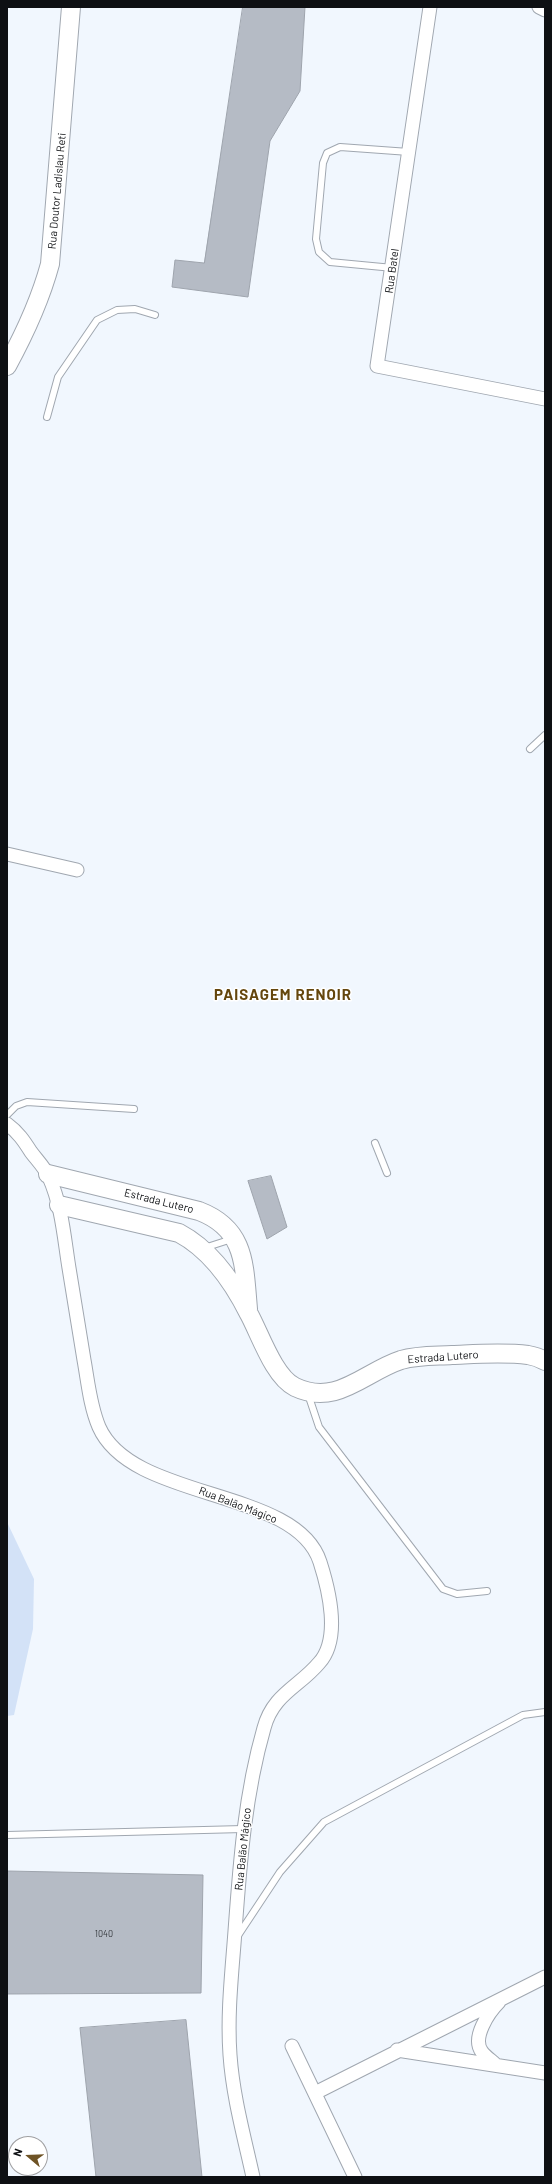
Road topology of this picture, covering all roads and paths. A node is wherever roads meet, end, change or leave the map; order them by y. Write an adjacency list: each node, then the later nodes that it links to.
1 (71, 7): 8 (street, Rua Doutor Ladislau Reti)
2 (430, 7): 5 (street, Rua Batel)
3 (539, 7): 4 (street)
4 (545, 10)
5 (408, 152): 6 (street, Rua Batel); 6 (lane)
6 (392, 268): 9 (street, Rua Batel)
7 (155, 315): 10 (lane)
8 (7, 366)
9 (545, 399)
10 (47, 417)
11 (545, 735): 12 (lane)
12 (530, 749)
13 (7, 854): 14 (street)
14 (77, 870)
15 (134, 1109): 16 (lane)
16 (7, 1115)
17 (7, 1124): 20 (street, Rua Balão Mágico)
18 (375, 1143): 19 (lane)
19 (387, 1173)
20 (48, 1174): 21 (street, Rua Balão Mágico); 22 (street, Estrada Lutero)
21 (59, 1205): 23 (street, Estrada Lutero); 29 (street, Rua Balão Mágico)
22 (235, 1238): 23 (lane); 24 (street, Estrada Lutero)
23 (203, 1248): 24 (street, Estrada Lutero)
24 (248, 1312): 26 (street, Estrada Lutero)
25 (545, 1361): 26 (street, Estrada Lutero)
26 (307, 1391): 27 (lane)
27 (487, 1591)
28 (545, 1712): 31 (lane)
29 (243, 1829): 30 (lane); 31 (street, Rua Balão Mágico)
30 (7, 1835)
31 (234, 1942): 39 (street, Rua Balão Mágico)
32 (545, 1977): 33 (street)
33 (503, 1998): 35 (street); 36 (street)
34 (292, 2046): 38 (street)
35 (397, 2050): 36 (street); 38 (street)
36 (496, 2065): 37 (street)
37 (545, 2073)
38 (315, 2093): 40 (street)
39 (253, 2177)
40 (355, 2177)

